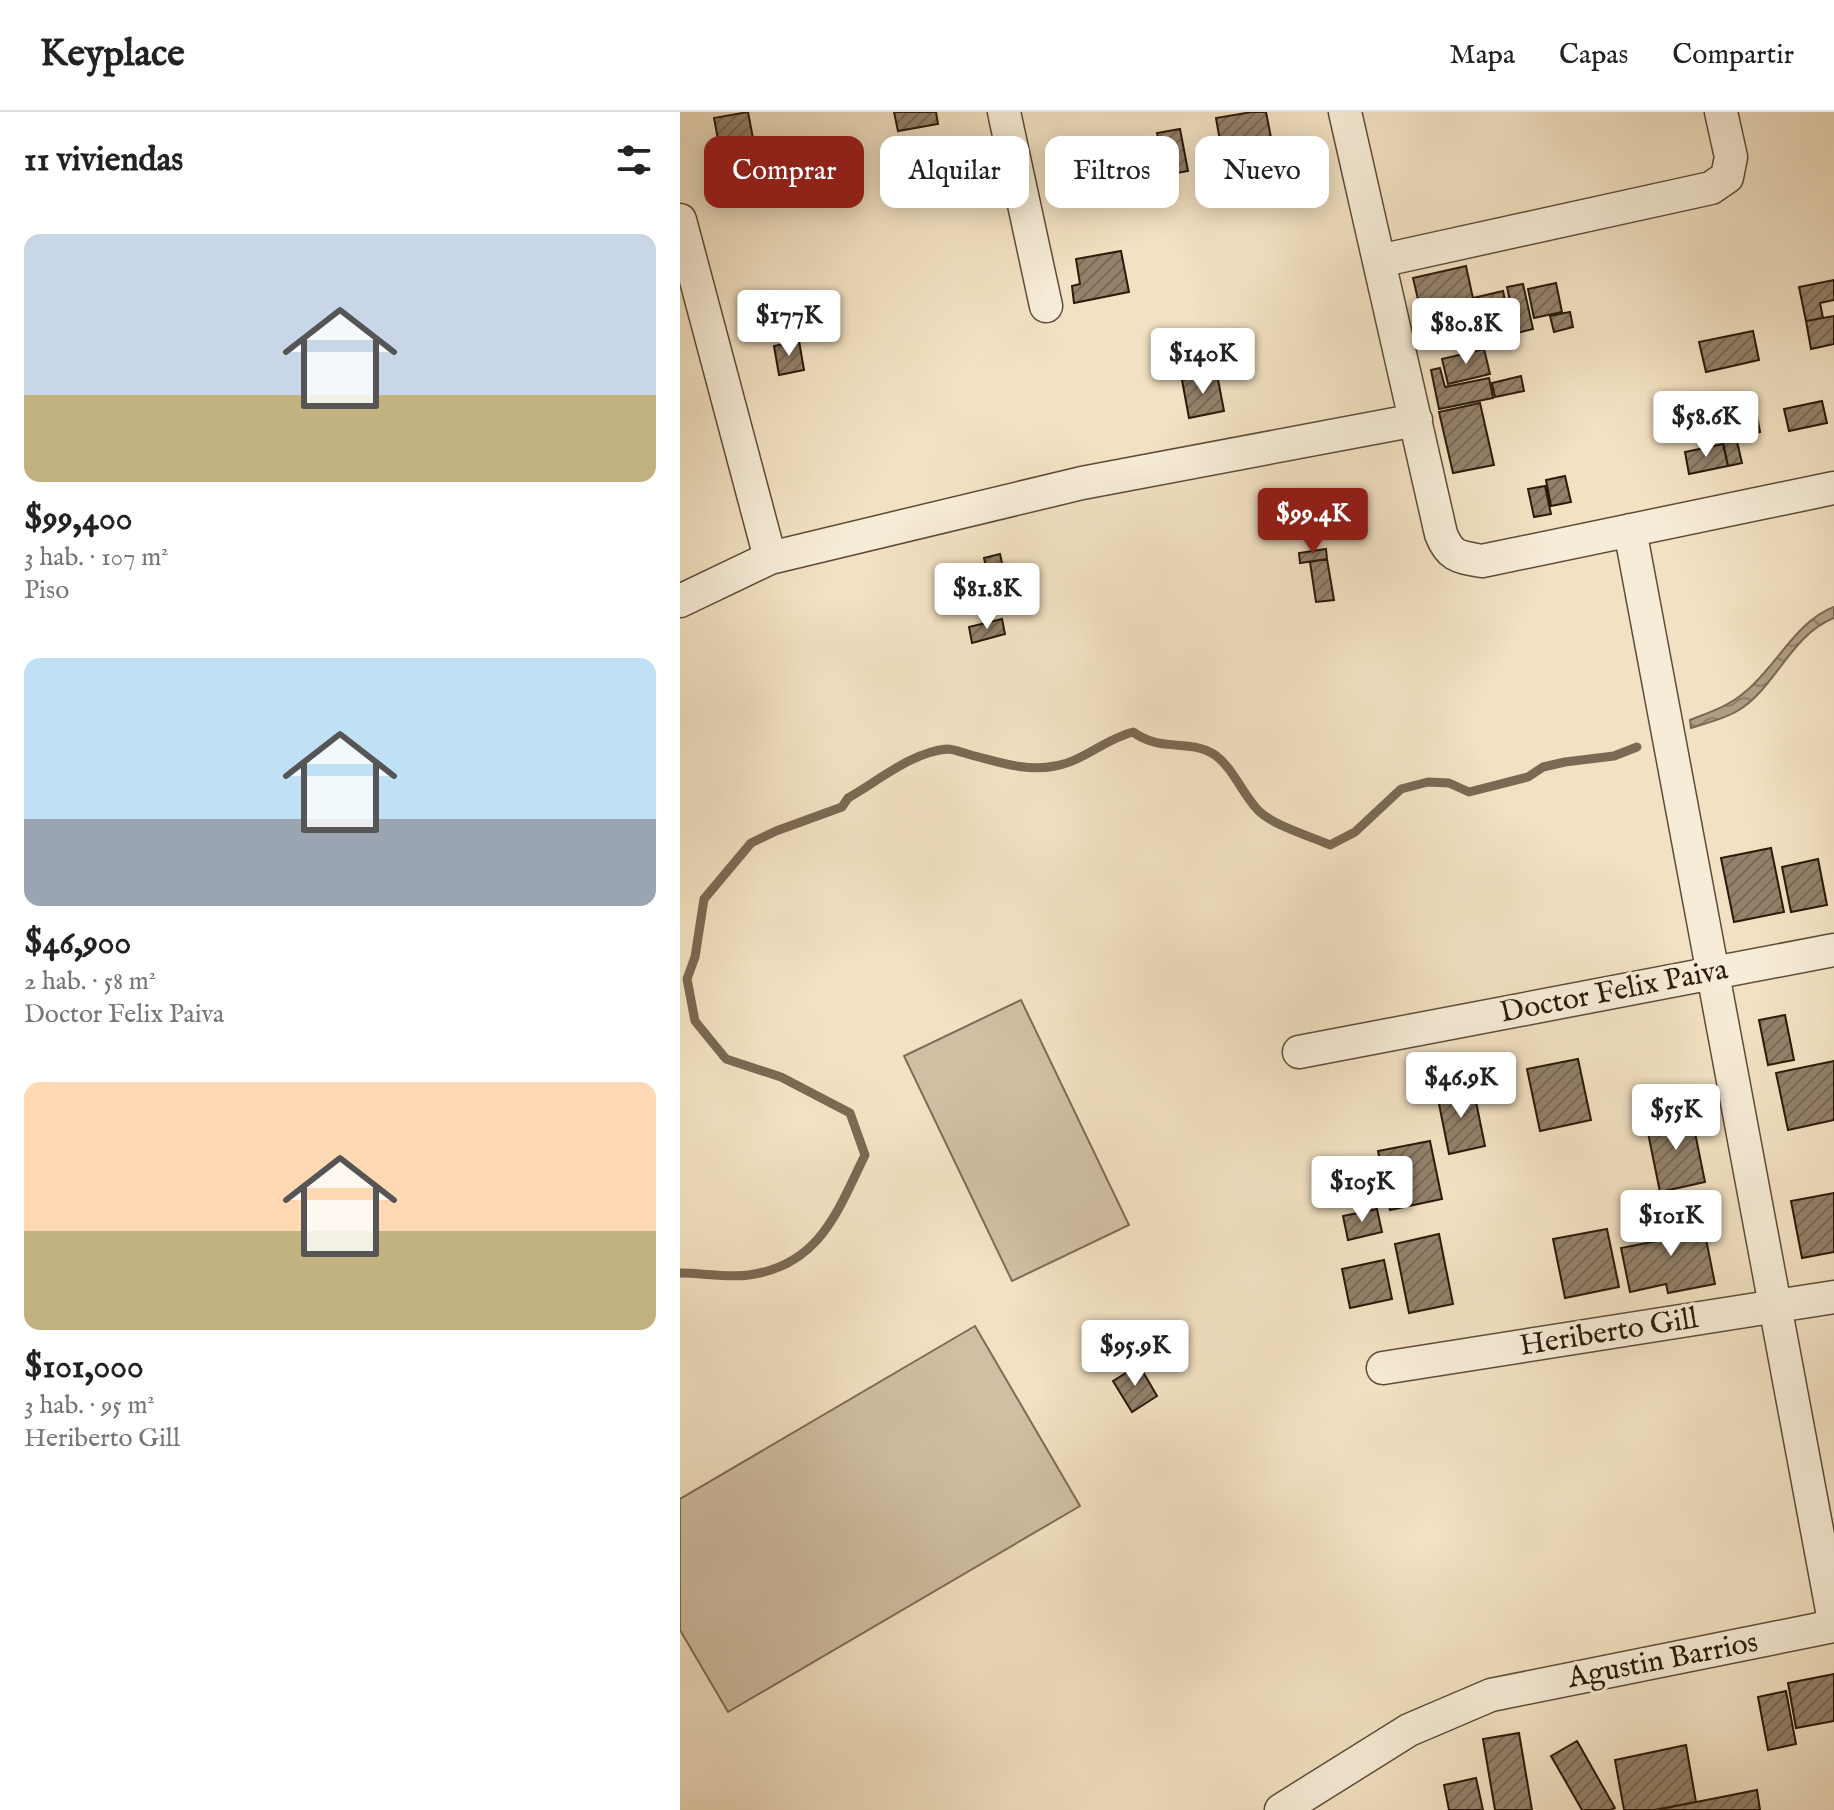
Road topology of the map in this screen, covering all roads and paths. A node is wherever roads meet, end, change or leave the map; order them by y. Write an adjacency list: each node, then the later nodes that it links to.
1 (1004, 112): 6 (street)
2 (1345, 112): 5 (street)
3 (1721, 112): 5 (street)
4 (680, 220): 10 (street)
5 (1379, 261): 7 (street)
6 (1046, 306)
7 (1416, 420): 9 (street); 10 (street)
8 (1834, 488): 9 (street)
9 (1630, 530): 13 (street)
10 (770, 558): 11 (street)
11 (680, 601)
12 (1834, 950): 13 (street, Doctor Felix Paiva)
13 (1713, 974): 14 (street, Doctor Felix Paiva); 16 (street)
14 (1299, 1052)
15 (1834, 1297): 16 (street, Heriberto Gill)
16 (1775, 1308): 17 (street, Heriberto Gill); 18 (street)
17 (1383, 1368)
18 (1834, 1624): 19 (street, Agustin Barrios)
19 (1281, 1810)

